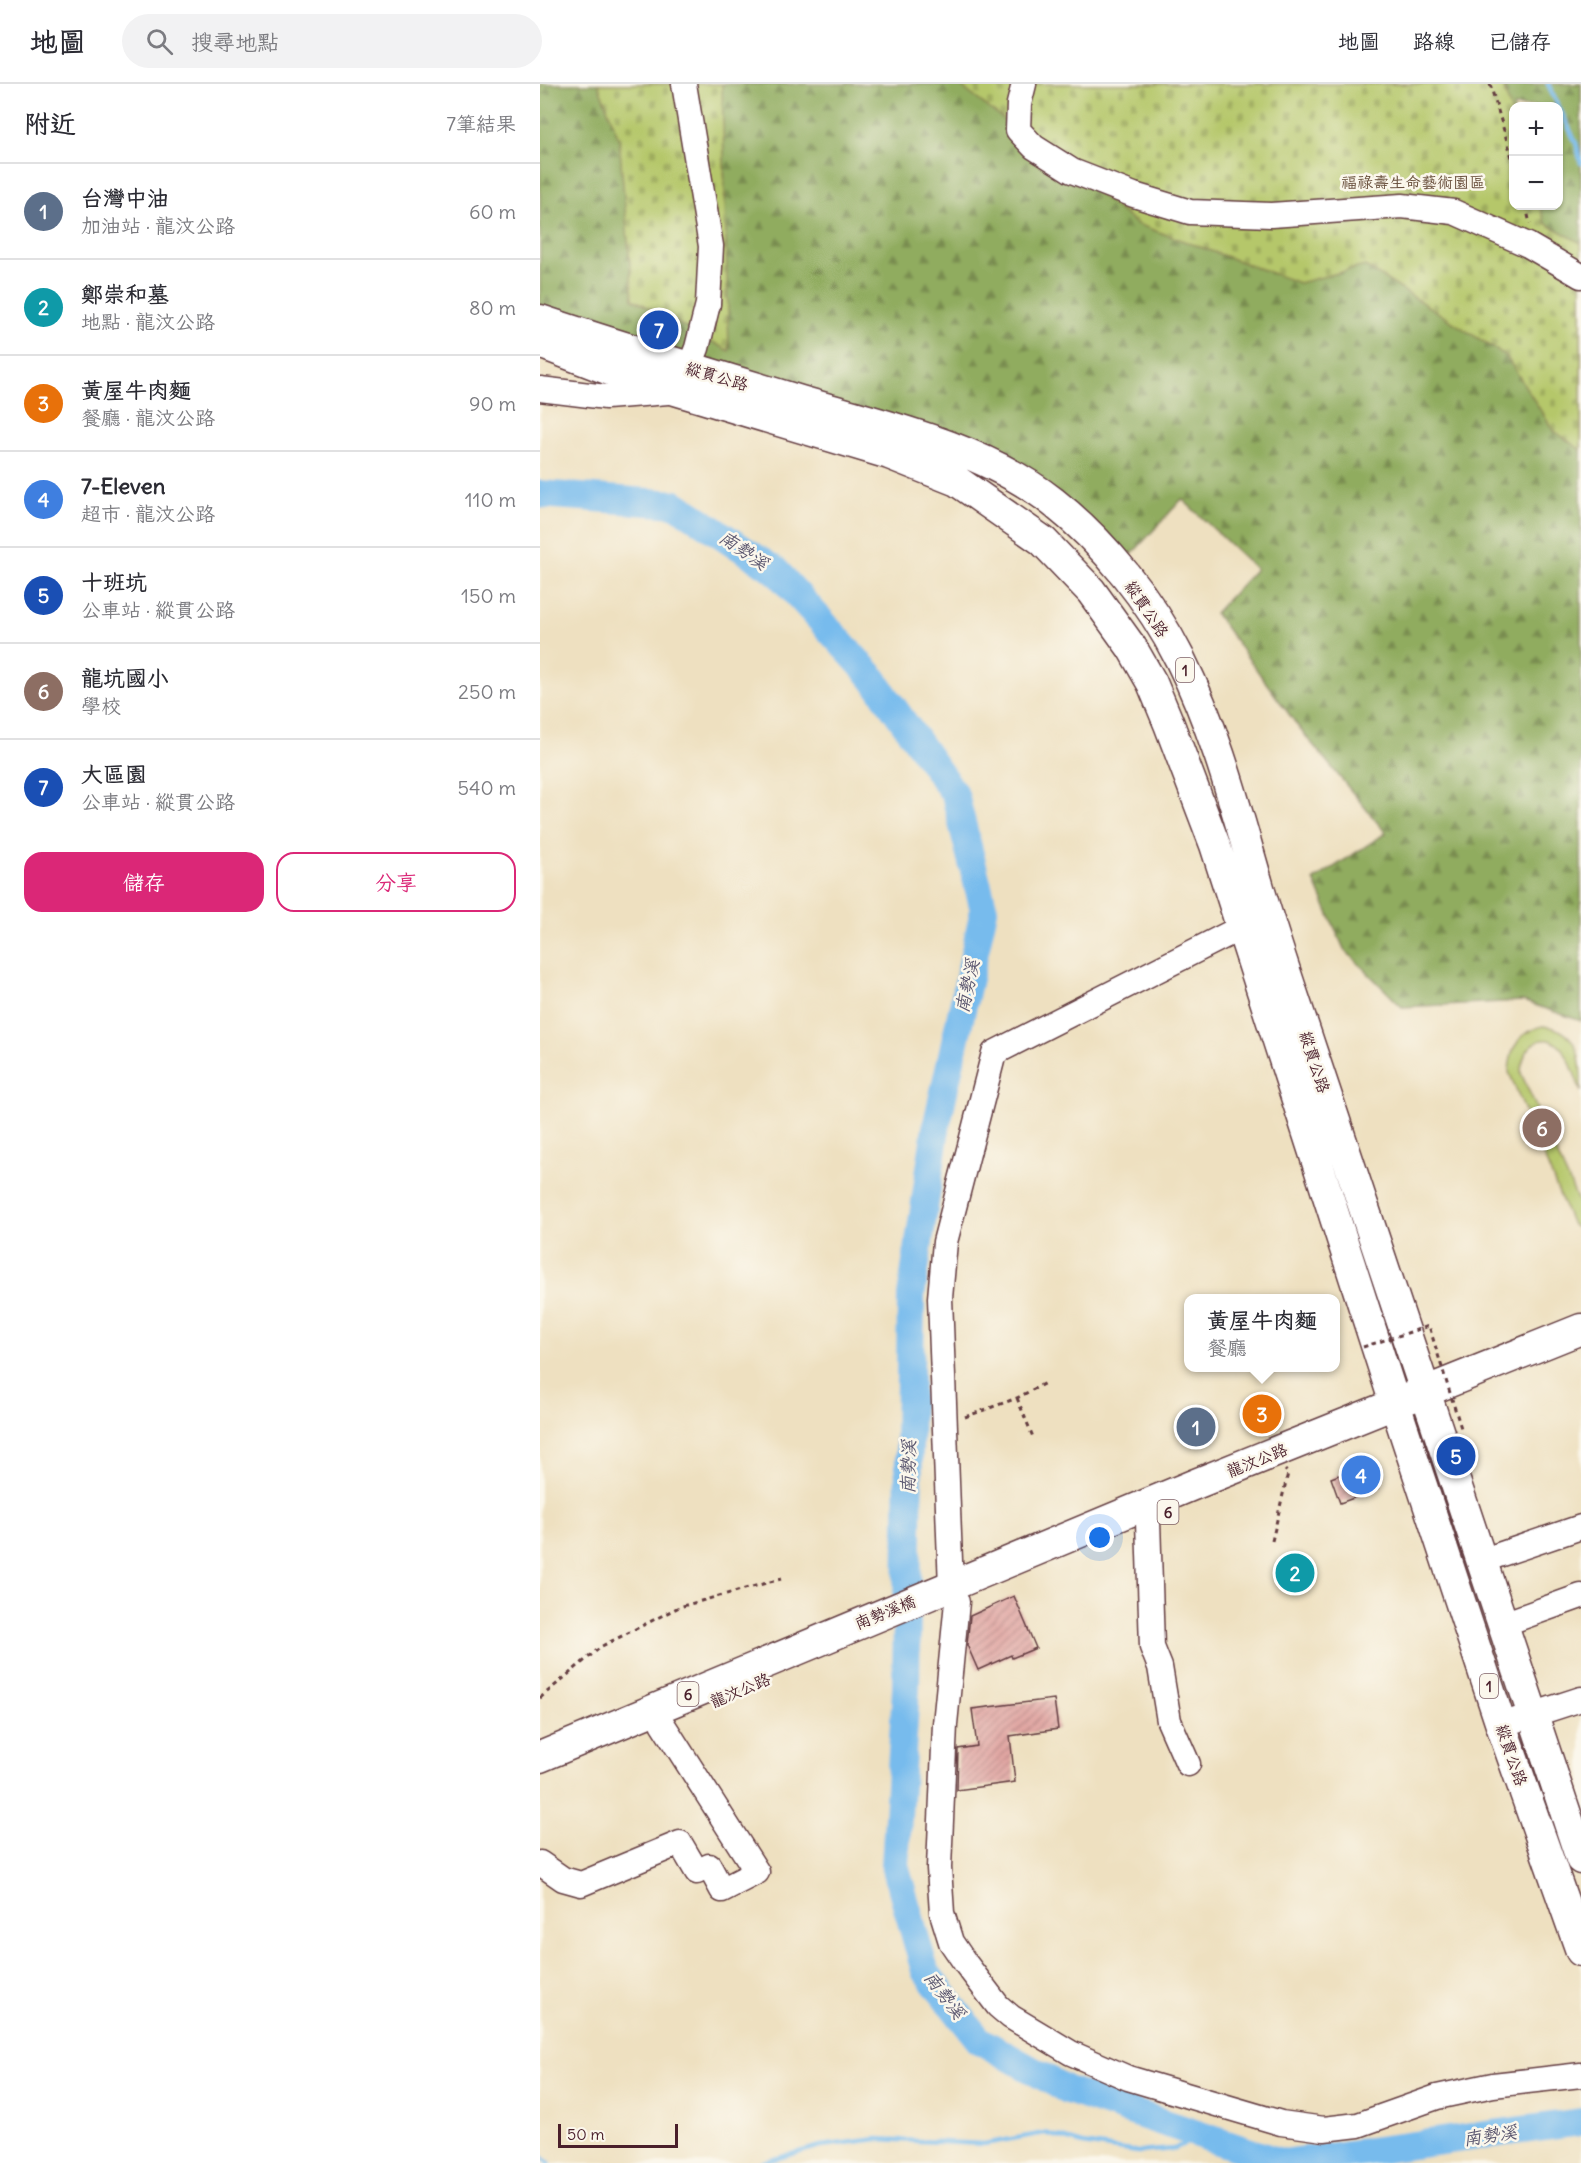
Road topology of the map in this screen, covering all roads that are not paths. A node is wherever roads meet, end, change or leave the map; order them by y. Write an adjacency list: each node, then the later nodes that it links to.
1 (684, 84): 6 (street)
2 (1024, 84): 3 (street)
3 (1581, 276)
4 (540, 320): 6 (main road, 縱貫公路 / 1)
5 (540, 343): 6 (main road, 縱貫公路 / 1)
6 (684, 379): 7 (street); 8 (main road, 縱貫公路 / 1); 8 (main road, 縱貫公路 / 1)
7 (540, 389)
8 (1254, 920): 11 (main road, 縱貫公路 / 1); 12 (main road, 縱貫公路 / 1); 18 (street)
9 (1581, 1329): 11 (main road, 龍汶公路 / 6)
10 (1581, 1349): 11 (main road, 龍汶公路 / 6)
11 (1426, 1400): 12 (main road, 龍汶公路 / 6); 16 (main road, 縱貫公路 / 1)
12 (1398, 1412): 13 (main road, 龍汶公路 / 6); 24 (main road, 縱貫公路 / 1)
13 (1196, 1492): 14 (main road, 龍汶公路 / 6); 18 (main road, 龍汶公路 / 6)
14 (1148, 1521): 18 (main road, 龍汶公路 / 6); 26 (street)
15 (1581, 1527): 16 (street)
16 (1481, 1562): 19 (main road, 縱貫公路 / 1)
17 (1581, 1596): 19 (street)
18 (945, 1598): 20 (main road, 南勢溪橋 / 6); 31 (street)
19 (1503, 1624): 23 (main road, 縱貫公路 / 1)
20 (839, 1640): 22 (main road, 龍汶公路 / 6)
21 (1581, 1699): 23 (street)
22 (659, 1715): 25 (main road, 龍汶公路 / 6); 27 (main road, 龍汶公路 / 6); 29 (street)
23 (1532, 1715): 24 (street); 28 (main road, 縱貫公路 / 1)
24 (1502, 1725): 30 (main road, 縱貫公路 / 1)
25 (540, 1757)
26 (1188, 1764)
27 (540, 1774)
28 (1581, 1858)
29 (540, 1863)
30 (1581, 1951)
31 (1581, 2075)

